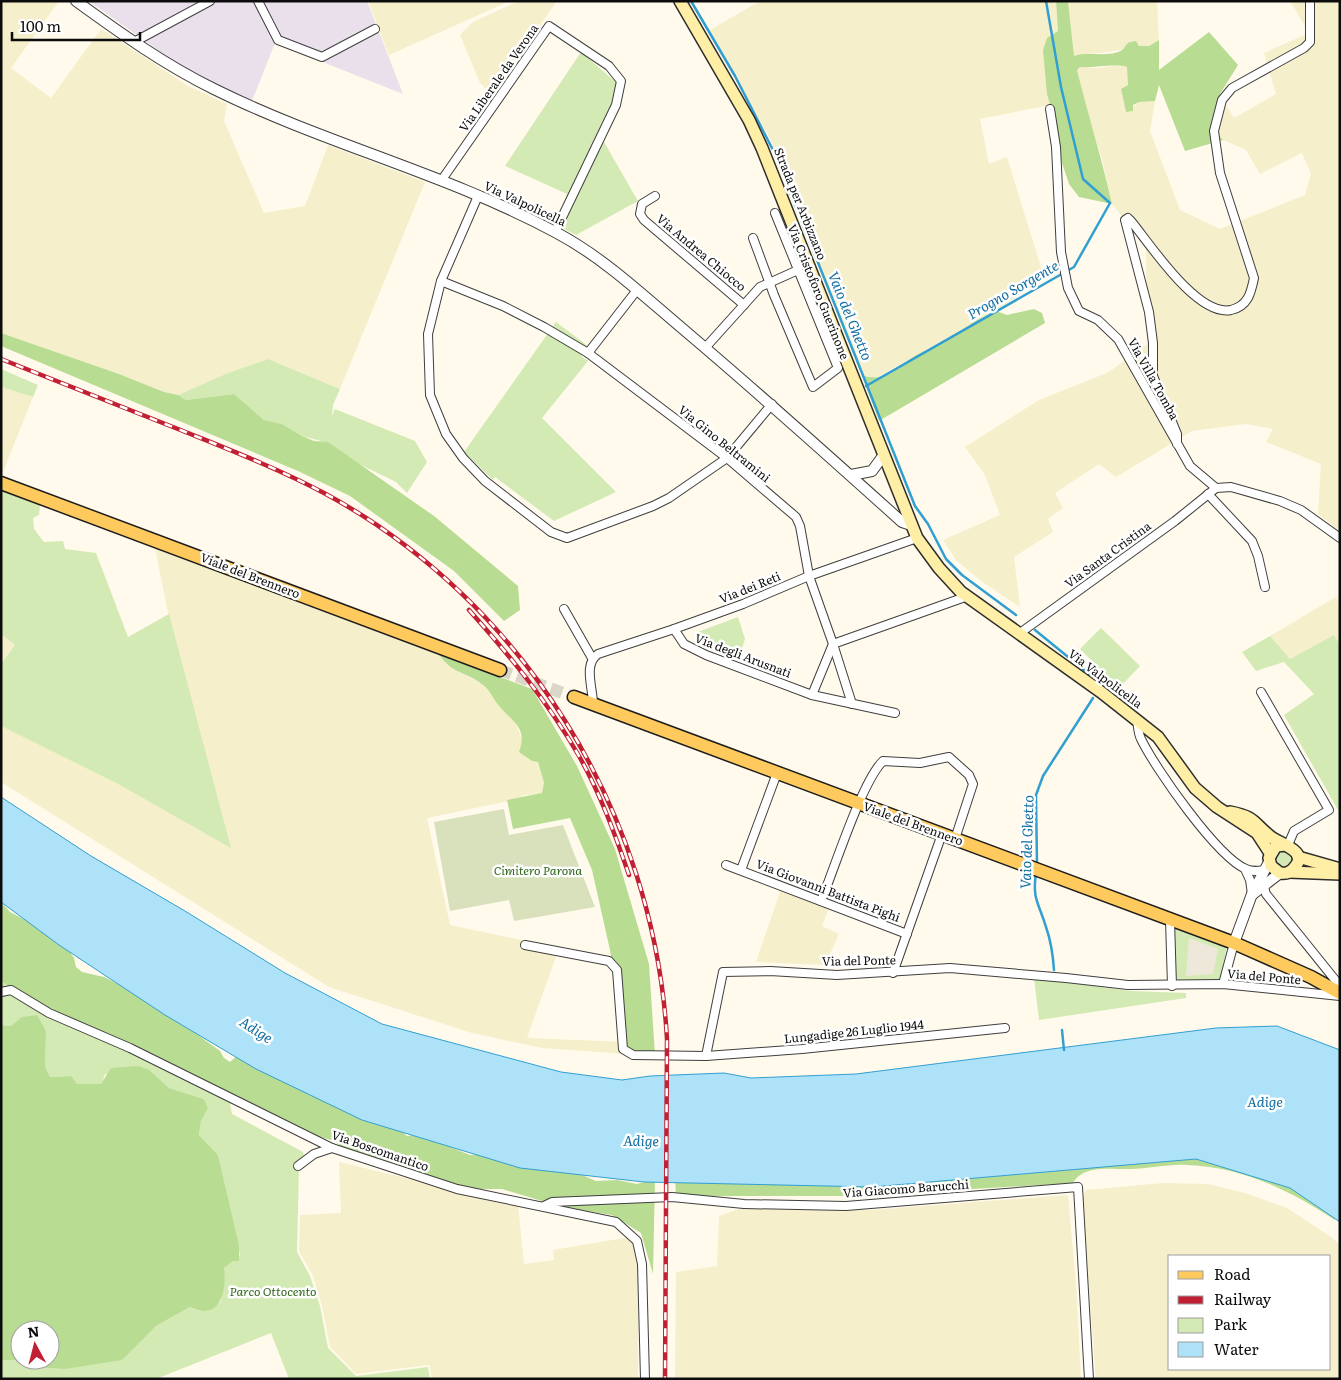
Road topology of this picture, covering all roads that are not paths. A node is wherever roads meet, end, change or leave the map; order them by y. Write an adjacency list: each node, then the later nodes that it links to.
1 (76, 1): 7 (street, Via Valpolicella)
2 (210, 1): 7 (street)
3 (258, 1): 6 (street)
4 (680, 1): 24 (main road, Strada per Arbizzano)
5 (1310, 1): 23 (street)
6 (375, 29)
7 (134, 42): 9 (street, Via Valpolicella)
8 (1050, 109): 23 (street, Via Villa Tomba)
9 (441, 181): 10 (street, Via Valpolicella); 13 (street, Via Liberale da Verona)
10 (478, 196): 13 (street, Via Valpolicella); 16 (street)
11 (655, 196): 19 (street, Via Andrea Chiocco)
12 (775, 213): 15 (street, Via Cristoforo Guerinone)
13 (555, 232): 18 (street, Via Valpolicella)
14 (753, 238): 17 (street, Via Cristoforo Guerinone)
15 (798, 270): 17 (street, Via Andrea Chiocco); 17 (street, Via Cristoforo Guerinone)
16 (441, 281): 21 (street, Via Gino Beltramini); 25 (street)
17 (770, 282): 19 (street, Via Andrea Chiocco)
18 (637, 290): 20 (street, Via Valpolicella); 21 (street)
19 (744, 305): 20 (street, Via Andrea Chiocco)
20 (705, 348): 22 (street, Via Valpolicella)
21 (588, 353): 25 (street, Via Gino Beltramini)
22 (772, 404): 25 (street); 26 (street, Via Valpolicella)
23 (1177, 444): 28 (street, Via Villa Tomba)
24 (883, 456): 26 (street); 30 (main road, Strada per Arbizzano)
25 (726, 458): 33 (street, Via Gino Beltramini)
26 (851, 476): 30 (street, Via Valpolicella)
27 (1, 483): 41 (main road, Viale del Brennero)
28 (1219, 487): 29 (street, Via Santa Cristina); 32 (street)
29 (1208, 494): 34 (street); 38 (street, Via Santa Cristina)
30 (911, 525): 31 (main road, Strada per Arbizzano)
31 (917, 538): 33 (street, Via dei Reti); 35 (main road, Via Valpolicella)
32 (1340, 538)
33 (809, 576): 37 (street, Via dei Reti); 39 (street)
34 (1265, 587)
35 (968, 596): 38 (main road, Via Valpolicella); 39 (street)
36 (564, 609): 40 (street)
37 (674, 629): 40 (street, Via dei Reti); 43 (street, Via degli Arusnati)
38 (1020, 633): 48 (main road, Via Valpolicella)
39 (833, 644): 43 (street); 46 (street)
40 (592, 658): 45 (street)
41 (500, 670)
42 (1261, 692): 54 (street)
43 (812, 695): 46 (street, Via degli Arusnati)
44 (574, 697): 45 (main road, Viale del Brennero)
45 (593, 704): 49 (main road, Viale del Brennero)
46 (852, 704): 47 (street, Via degli Arusnati)
47 (895, 713)
48 (1137, 720): 51 (main road); 58 (street, Via Valpolicella)
49 (777, 773): 50 (main road, Viale del Brennero); 59 (street, Via Giovanni Battista Pighi)
50 (860, 804): 52 (main road, Viale del Brennero); 53 (street); 65 (street)
51 (1223, 810): 54 (main road); 56 (main road)
52 (942, 834): 53 (main road, Viale del Brennero); 67 (street)
53 (955, 839): 66 (main road, Viale del Brennero)
54 (1287, 845): 55 (main road); 56 (main road)
55 (1298, 857): 60 (main road); 61 (main road)
56 (1268, 862): 58 (street); 61 (main road); 64 (street)
57 (726, 865): 59 (street, Via Giovanni Battista Pighi)
58 (1245, 869): 64 (street)
59 (741, 870): 65 (street, Via Giovanni Battista Pighi)
60 (1340, 870)
61 (1284, 873): 62 (main road); 63 (street)
62 (1340, 874)
63 (1264, 887): 64 (street); 73 (street)
64 (1252, 894): 68 (street)
65 (822, 901): 67 (street, Via Giovanni Battista Pighi)
66 (1170, 920): 68 (main road, Viale del Brennero); 72 (street)
67 (907, 934): 70 (street)
68 (1234, 943): 71 (street); 75 (main road, Viale del Brennero)
69 (525, 945): 77 (street)
70 (893, 972): 72 (street, Via del Ponte); 77 (street, Via del Ponte)
71 (1223, 984): 72 (street, Via del Ponte); 75 (street, Via del Ponte)
72 (1172, 986)
73 (1340, 986)
74 (1, 992): 78 (street, Via Boscomantico)
75 (1340, 994)
76 (1005, 1028): 77 (street, Lungadige 26 Luglio 1944)
77 (706, 1056)
78 (332, 1148): 79 (street); 80 (street, Via Boscomantico)
79 (298, 1166)
80 (544, 1206): 81 (street, Via Boscomantico); 82 (street, Via Giacomo Barucchi)
81 (645, 1379)
82 (1089, 1379)

